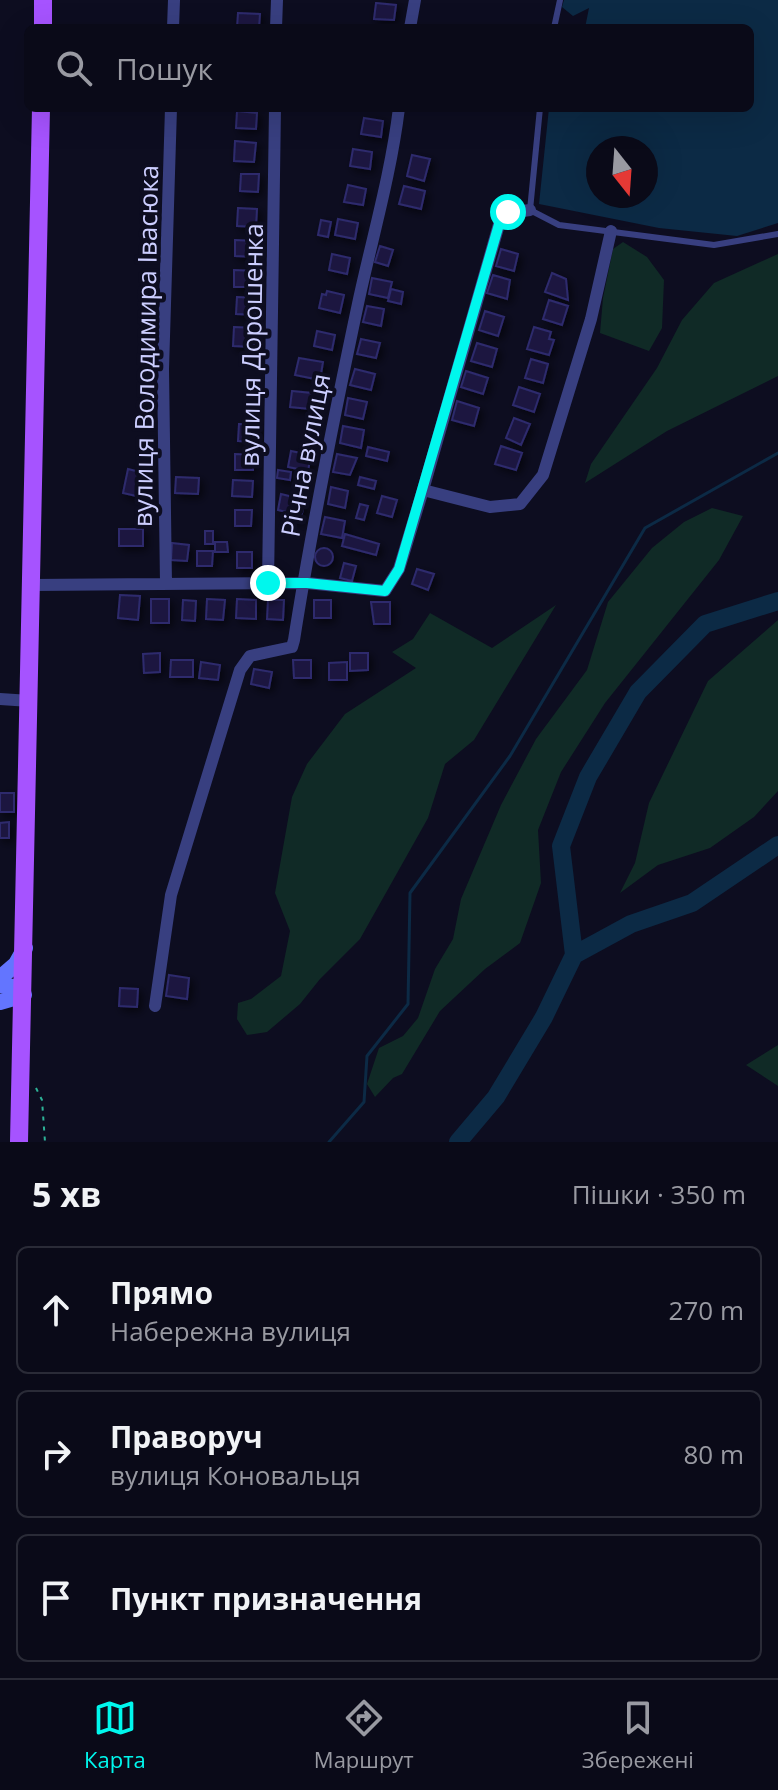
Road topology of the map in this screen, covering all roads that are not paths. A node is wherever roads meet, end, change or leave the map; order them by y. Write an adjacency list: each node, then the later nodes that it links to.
1 (43, 0): 6 (main road)
2 (174, 0): 7 (street)
3 (277, 0): 8 (street)
4 (415, 0): 9 (street)
5 (560, 0): 10 (lane)
6 (43, 24)
7 (173, 24)
8 (276, 24)
9 (411, 24)
10 (555, 24)
11 (41, 112): 23 (main road)
12 (171, 112): 22 (street, вулиця Володимира Івасюка)
13 (275, 112): 20 (street, вулиця Дорошенка)
14 (398, 112): 21 (street, Річна вулиця)
15 (540, 112): 16 (lane)
16 (530, 210): 17 (lane); 19 (street)
17 (611, 231): 18 (lane); 19 (street)
18 (778, 234)
19 (423, 490): 21 (street)
20 (268, 583): 21 (street); 22 (street)
21 (301, 583): 31 (street, Річна вулиця)
22 (166, 584): 23 (street)
23 (32, 585): 25 (main road)
24 (0, 699): 25 (street)
25 (30, 701): 26 (main road)
26 (26, 947): 27 (main road); 29 (main road)
27 (0, 978)
28 (0, 985): 29 (main road)
29 (24, 995): 30 (main road); 32 (main road)
30 (0, 1004): 32 (main road)
31 (155, 1006)
32 (23, 1048): 33 (main road)
33 (19, 1142)

